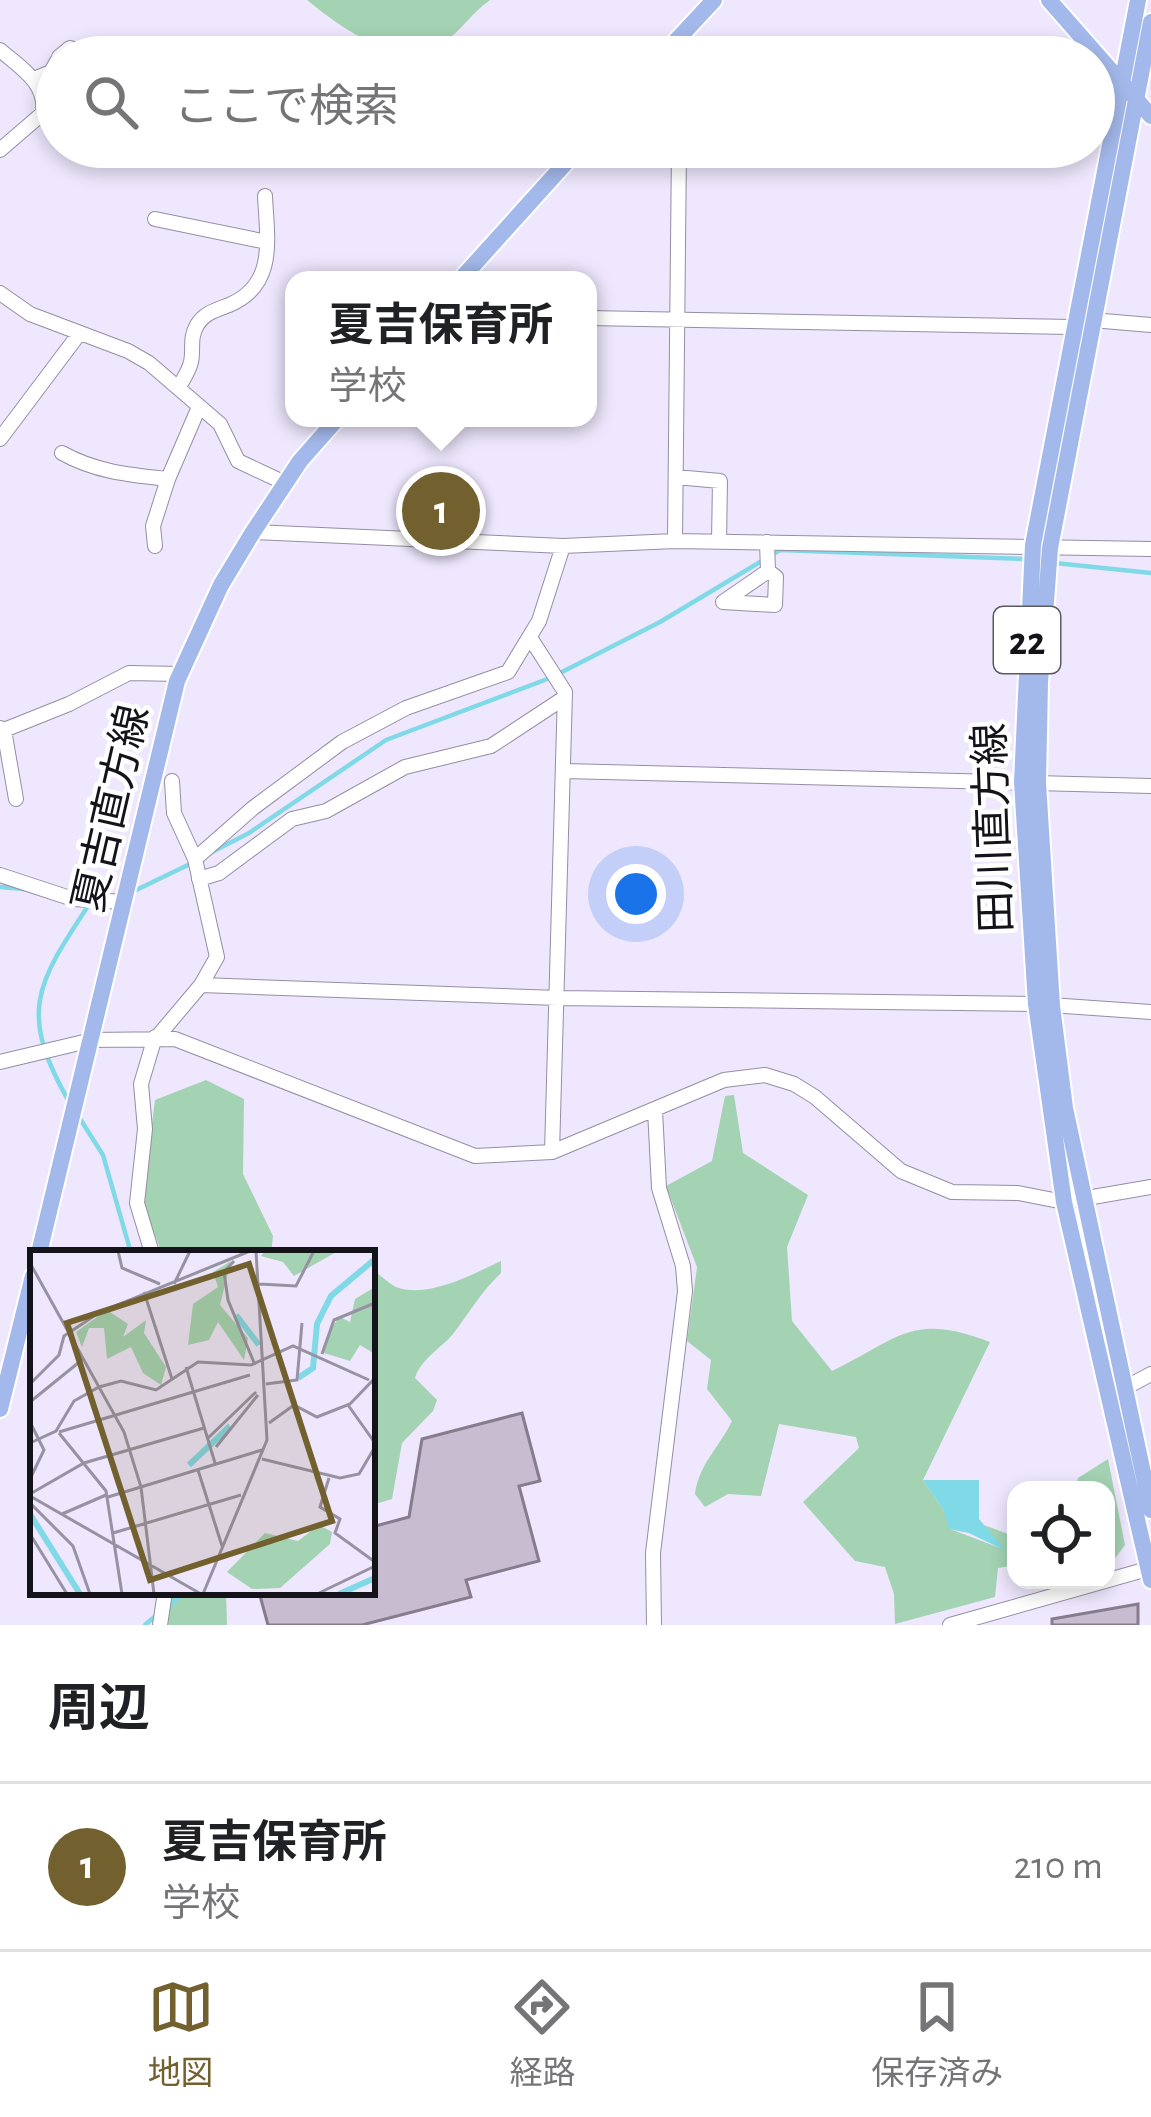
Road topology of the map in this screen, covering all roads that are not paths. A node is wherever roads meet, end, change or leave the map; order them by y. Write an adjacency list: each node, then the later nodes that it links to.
1 (714, 0): 5 (main road)
2 (1049, 0): 6 (main road)
3 (1138, 0): 11 (main road, 田川直方線 / 22)
4 (1151, 22): 12 (main road, 田川直方線 / 22)
5 (687, 36)
6 (1080, 36)
7 (0, 50): 9 (street)
8 (1115, 76): 11 (main road)
9 (34, 79): 10 (street)
10 (36, 83)
11 (1122, 84): 12 (main road); 14 (main road, 田川直方線 / 22)
12 (1136, 99): 13 (main road); 26 (main road, 田川直方線 / 22)
13 (1151, 116)
14 (1115, 118)
15 (36, 119): 16 (street)
16 (0, 150)
17 (561, 168): 23 (main road)
18 (679, 168): 27 (street)
19 (1105, 168): 29 (main road, 田川直方線 / 22)
20 (265, 196): 22 (street)
21 (155, 219): 22 (street)
22 (267, 242): 31 (street)
23 (468, 271)
24 (0, 293): 30 (street)
25 (597, 318): 27 (street)
26 (1092, 320): 28 (street); 29 (street); 45 (main road, 田川直方線 / 22)
27 (679, 321): 29 (street); 36 (street)
28 (1151, 325)
29 (1072, 327): 45 (main road, 田川直方線 / 22)
30 (79, 334): 31 (street); 34 (street)
31 (178, 388): 32 (street)
32 (199, 406): 37 (street); 38 (street)
33 (331, 427): 38 (main road, 夏吉直方線)
34 (0, 439)
35 (62, 453): 37 (street)
36 (676, 477): 40 (street); 41 (street)
37 (168, 479): 43 (street)
38 (285, 483): 39 (main road, 夏吉直方線)
39 (253, 532): 44 (street); 49 (main road, 夏吉直方線)
40 (675, 541): 41 (street); 44 (street)
41 (719, 542): 42 (street)
42 (767, 542): 45 (street); 47 (street)
43 (155, 546)
44 (563, 546): 48 (street)
45 (1041, 547): 46 (street); 54 (main road, 田川直方線 / 22)
46 (1151, 549)
47 (768, 571)
48 (531, 639): 50 (street); 57 (street)
49 (180, 674): 51 (street); 60 (main road, 夏吉直方線)
50 (564, 698): 52 (street); 59 (street)
51 (2, 729): 56 (street)
52 (563, 771): 54 (street); 62 (street)
53 (172, 781): 57 (street)
54 (1030, 782): 55 (street); 63 (main road, 田川直方線 / 22)
55 (1151, 786)
56 (16, 799)
57 (195, 859): 59 (street)
58 (0, 875): 60 (street)
59 (199, 879): 61 (street)
60 (125, 902): 66 (main road, 夏吉直方線)
61 (201, 986): 62 (street); 65 (street)
62 (558, 998): 63 (street); 69 (street)
63 (1044, 1005): 64 (street); 71 (main road, 田川直方線 / 22); 72 (main road, 田川直方線 / 22)
64 (1151, 1012)
65 (157, 1036): 66 (street); 69 (street); 74 (street)
66 (92, 1040): 67 (street); 73 (main road, 夏吉直方線)
67 (0, 1062)
68 (656, 1110): 69 (street); 72 (street); 83 (street)
69 (552, 1152)
70 (1151, 1187): 71 (street)
71 (1084, 1200): 72 (street); 77 (main road, 田川直方線 / 22)
72 (1064, 1202): 80 (main road, 田川直方線 / 22)
73 (40, 1250)
74 (151, 1250)
75 (30, 1288): 78 (main road)
76 (1151, 1374): 77 (street)
77 (1123, 1389): 79 (main road, 田川直方線 / 22)
78 (0, 1409)
79 (1151, 1510)
80 (1150, 1572): 84 (street)
81 (165, 1595): 82 (street)
82 (160, 1625)
83 (653, 1625)
84 (950, 1625)

